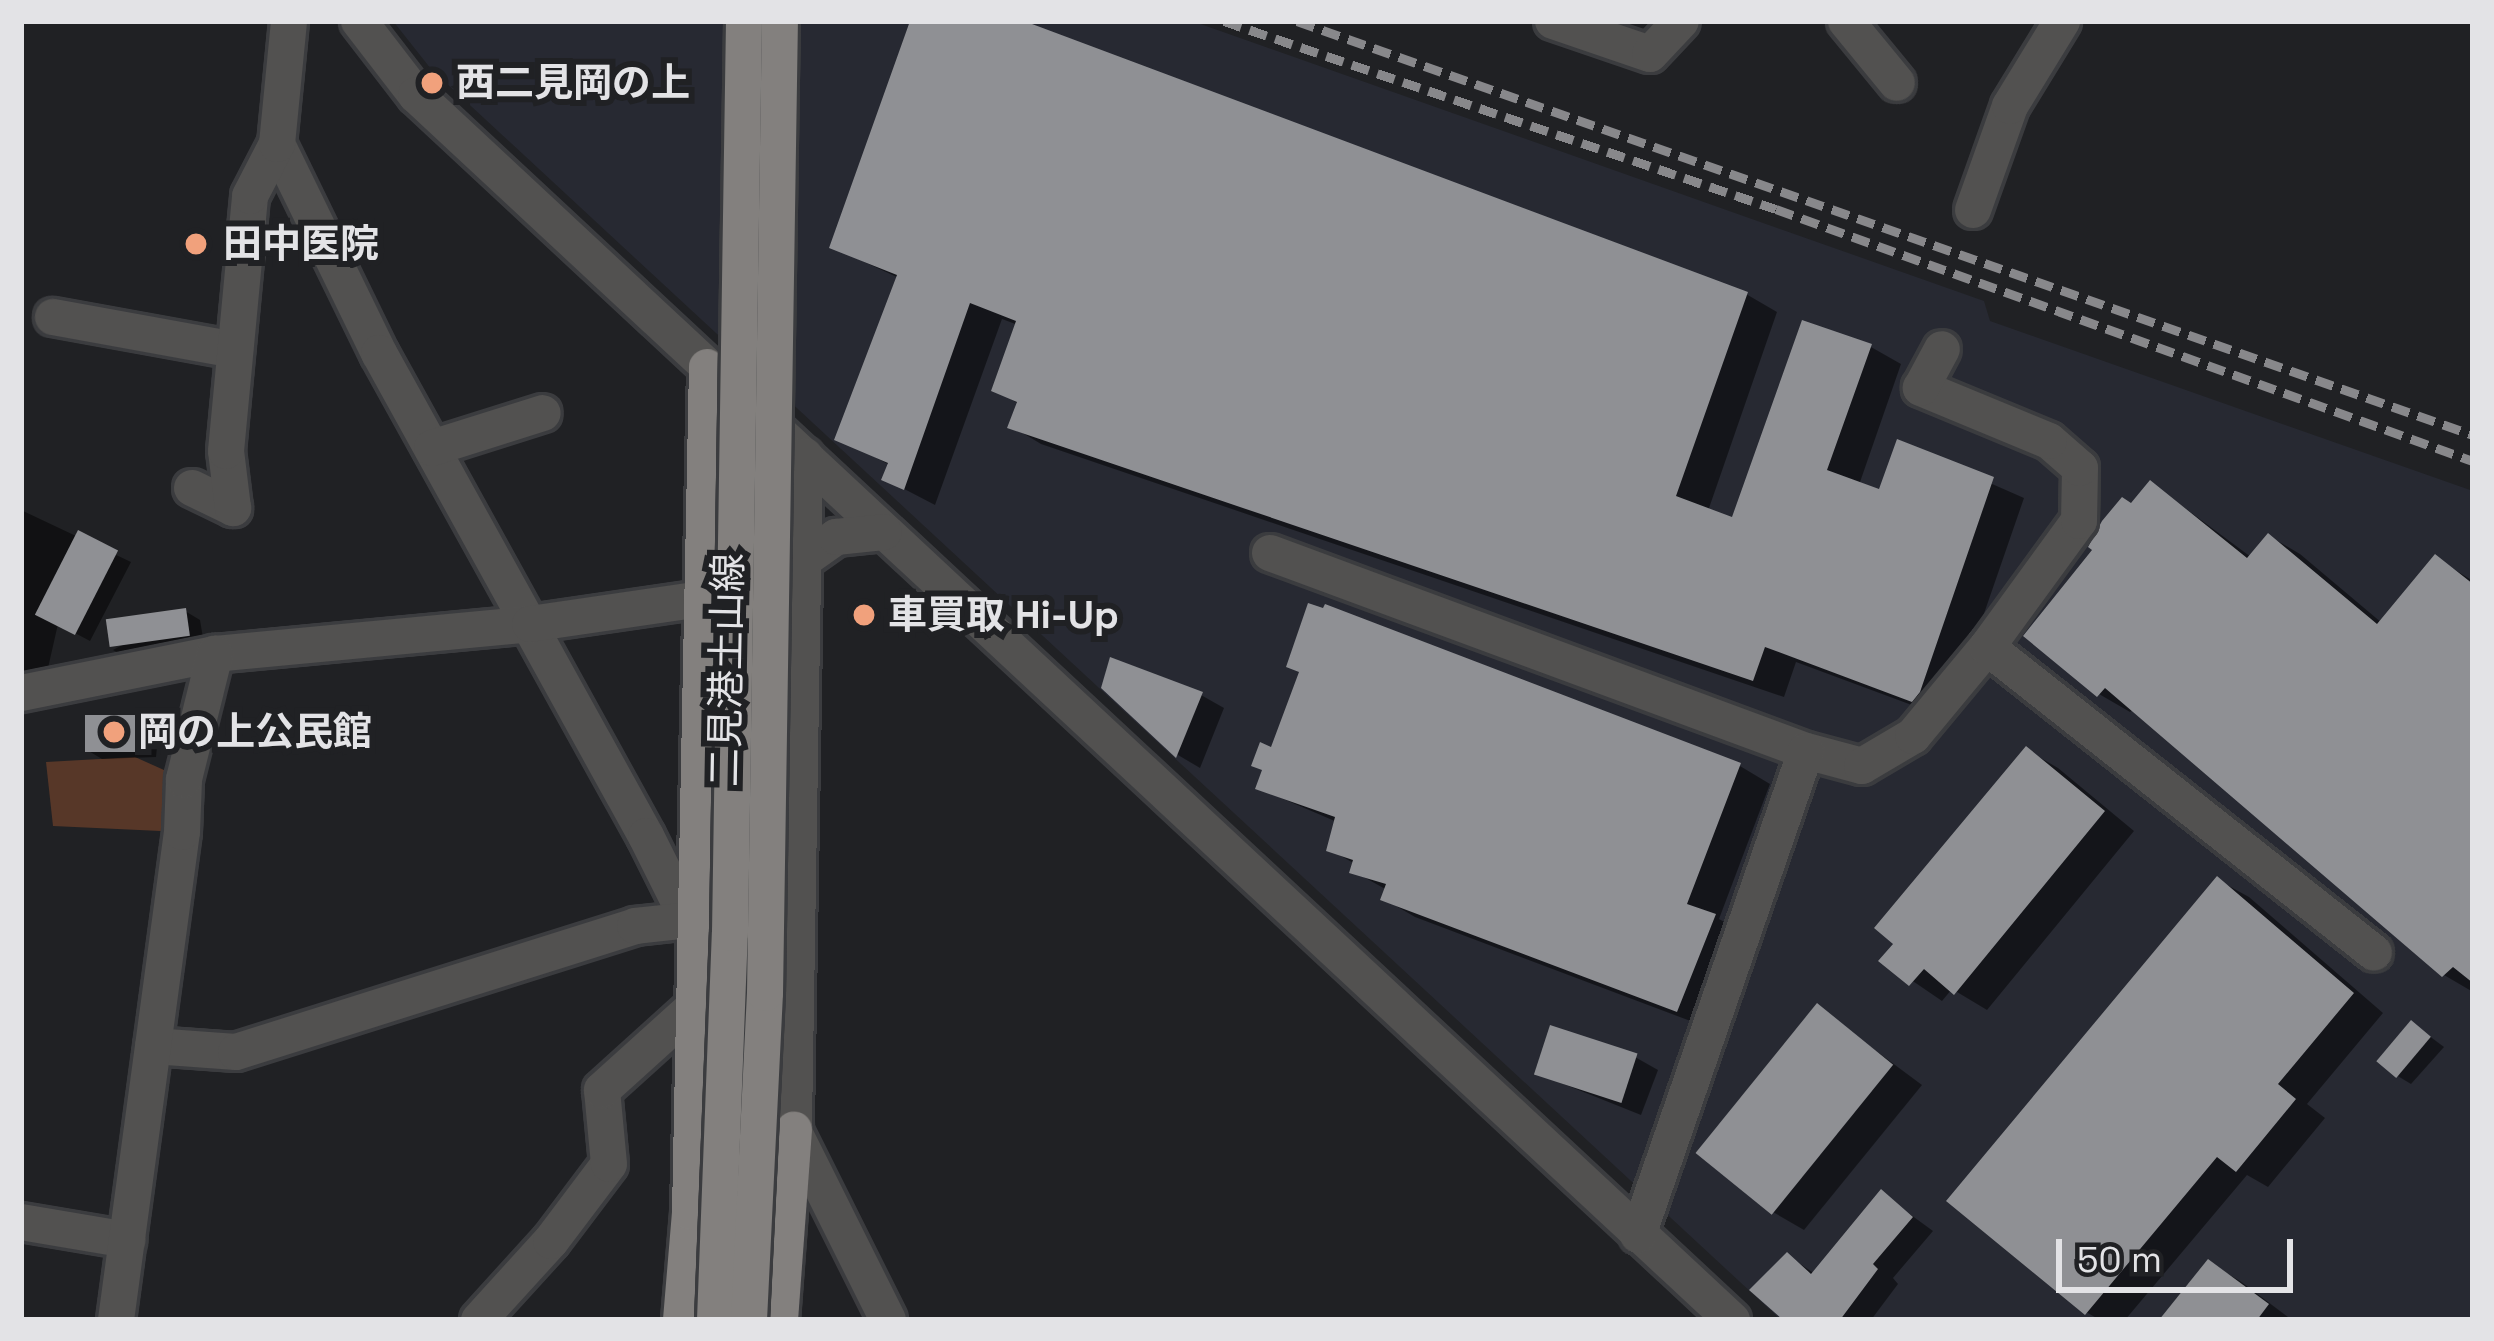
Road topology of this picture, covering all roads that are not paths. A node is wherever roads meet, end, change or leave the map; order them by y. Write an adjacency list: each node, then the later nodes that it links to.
1 (289, 21): 10 (street)
2 (359, 21): 15 (street)
3 (744, 21): 40 (main road, 二見港土山線, bridge)
4 (780, 21): 41 (main road, 二見港土山線, bridge)
5 (1553, 21): 6 (street)
6 (1681, 21)
7 (1846, 21): 9 (street)
8 (2062, 21): 11 (street)
9 (1897, 83)
10 (277, 144): 14 (street); 17 (street)
11 (1973, 210)
12 (53, 317): 14 (street)
13 (1942, 349): 25 (street)
14 (235, 350): 19 (street)
15 (707, 367): 18 (street); 23 (main road)
16 (543, 413): 17 (street)
17 (432, 448): 24 (street)
18 (805, 456): 20 (street); 22 (street)
19 (192, 488)
20 (884, 532): 22 (street); 35 (street)
21 (1270, 553): 28 (street)
22 (802, 561): 23 (street); 33 (street)
23 (701, 599): 24 (street); 29 (main road)
24 (530, 624): 26 (street); 29 (street)
25 (1987, 647): 28 (street); 30 (street)
26 (215, 654): 27 (street); 32 (street)
27 (21, 693)
28 (1806, 752): 35 (street)
29 (693, 927): 31 (main road); 32 (street); 33 (street)
30 (2374, 952)
31 (695, 1006): 38 (street); 39 (main road)
32 (154, 1046): 36 (street)
33 (794, 1130): 42 (main road); 43 (street)
34 (21, 1222): 36 (street)
35 (1638, 1234): 44 (street)
36 (127, 1240): 37 (street)
37 (116, 1320)
38 (479, 1320)
39 (681, 1320)
40 (715, 1320)
41 (748, 1320)
42 (780, 1320)
43 (888, 1320)
44 (1732, 1320)

